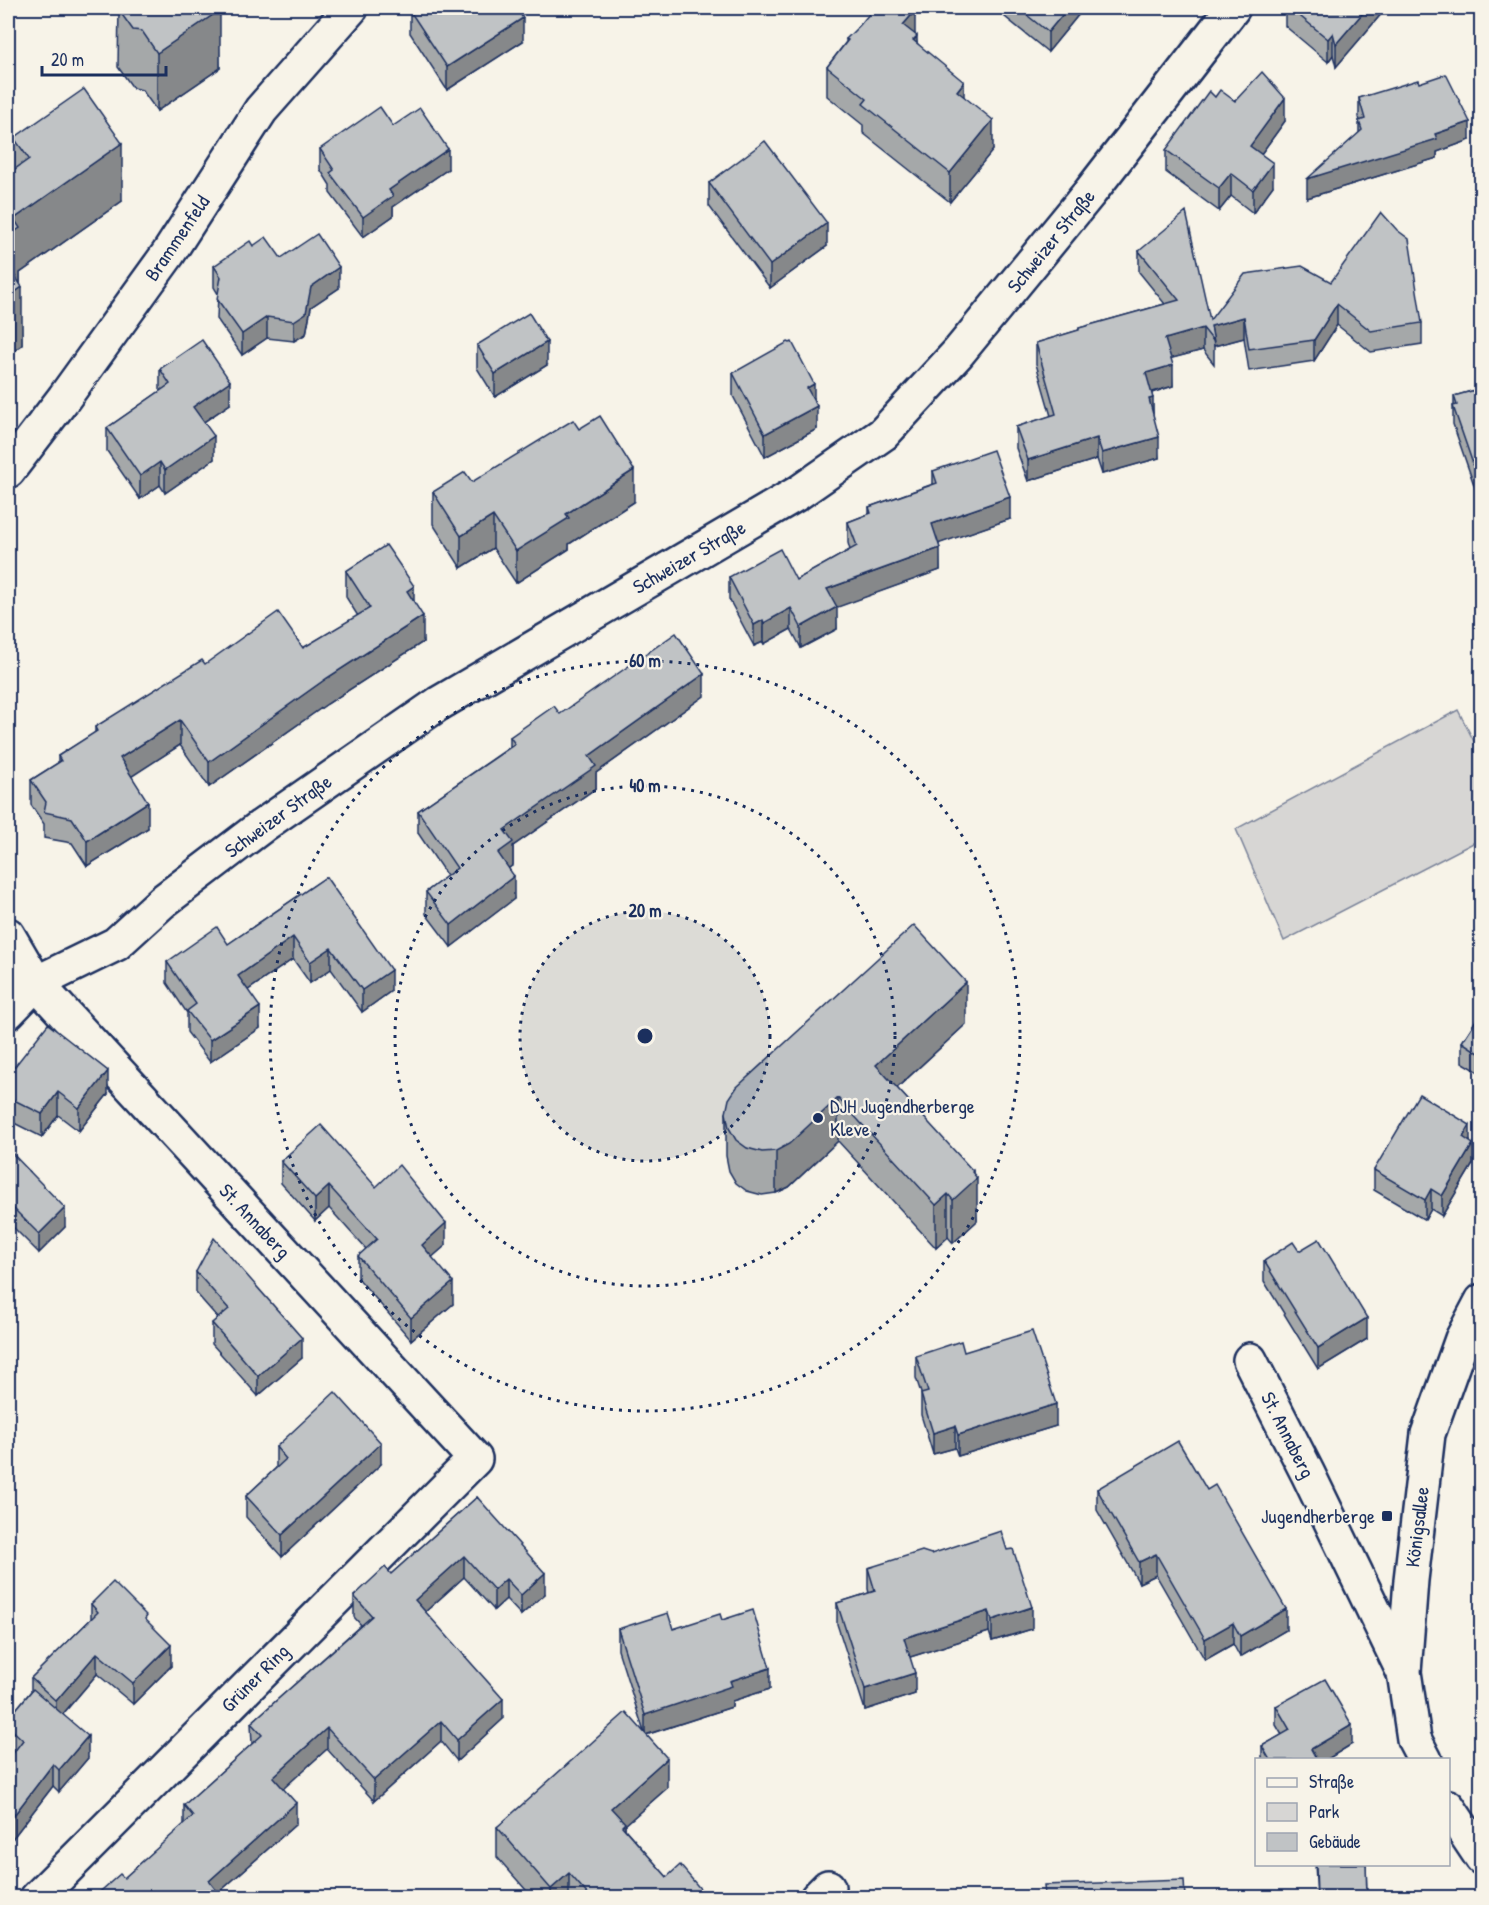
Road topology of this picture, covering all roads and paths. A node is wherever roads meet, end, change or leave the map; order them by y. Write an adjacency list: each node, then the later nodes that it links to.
1 (351, 8): 3 (street, Brammenfeld)
2 (1233, 8): 5 (street, Schweizer Straße)
3 (8, 471)
4 (8, 935): 5 (street, St. Annaberg)
5 (36, 983): 6 (street); 9 (street, St. Annaberg)
6 (8, 1012)
7 (1482, 1301): 10 (street, Königsallee)
8 (1250, 1359): 10 (street, St. Annaberg)
9 (475, 1459): 14 (street, Grüner Ring)
10 (1404, 1672): 11 (street, Königsallee)
11 (1424, 1758)
12 (1450, 1808): 13 (street)
13 (1482, 1858)
14 (37, 1898)

